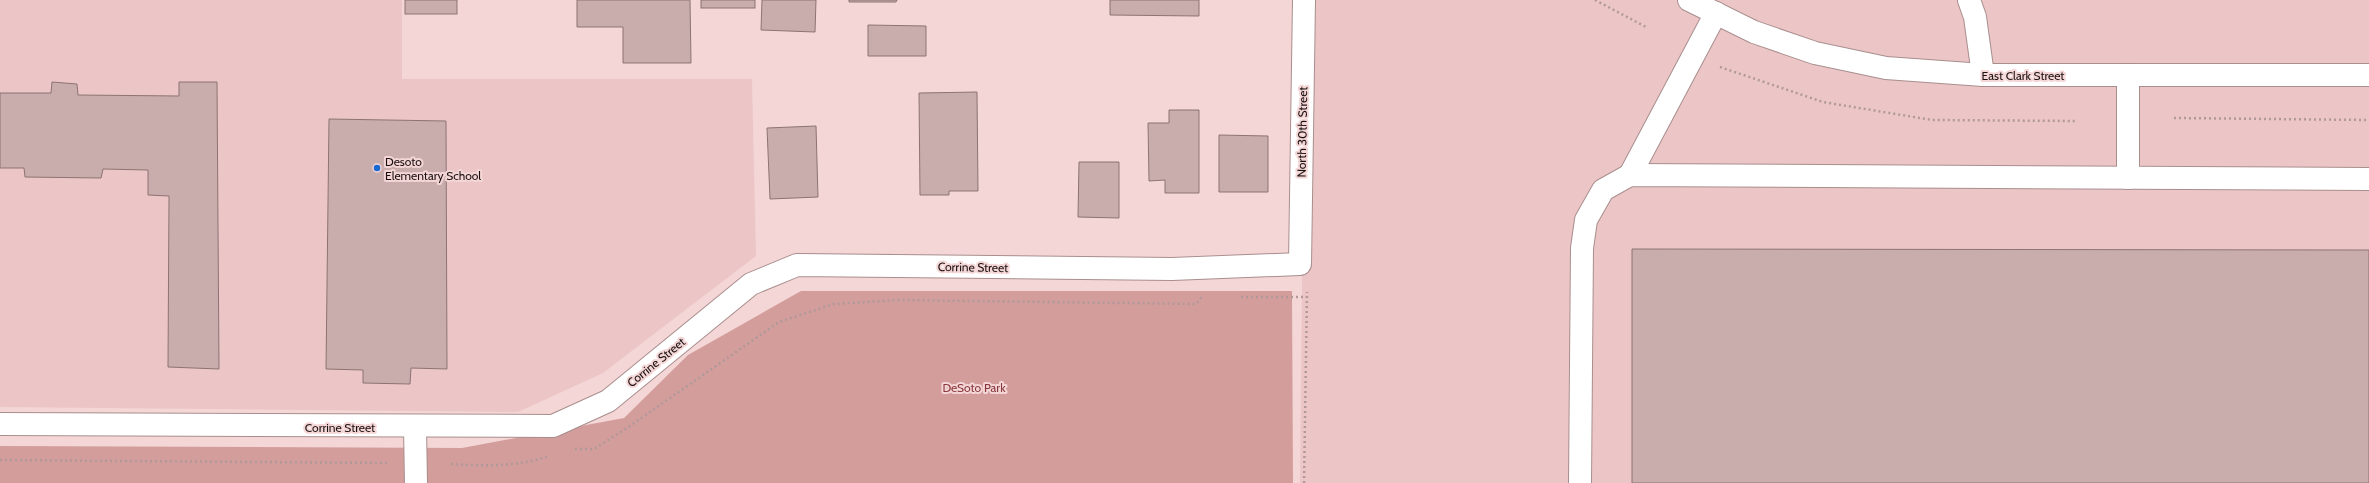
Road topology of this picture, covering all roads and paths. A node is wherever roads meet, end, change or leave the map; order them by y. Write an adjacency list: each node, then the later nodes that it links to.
1 (1304, 0): 17 (street, North 30th Street)
2 (1595, 0): 6 (path)
3 (1689, 0): 5 (street, East Clark Street)
4 (1969, 0): 8 (street)
5 (1716, 13): 8 (street, East Clark Street); 14 (street)
6 (1646, 27)
7 (1720, 67): 13 (path)
8 (1983, 75): 9 (street, East Clark Street)
9 (2128, 75): 10 (street, East Clark Street); 15 (street)
10 (2369, 75)
11 (2174, 118): 12 (path)
12 (2369, 120)
13 (2076, 121)
14 (1630, 175): 15 (street); 30 (street)
15 (2128, 178): 16 (street)
16 (2369, 179)
17 (1300, 264): 20 (path); 22 (street, Corrine Street)
18 (1209, 297): 23 (path)
19 (1239, 297): 20 (path)
20 (1307, 297): 29 (path)
21 (0, 424): 22 (street, Corrine Street)
22 (415, 427): 28 (street)
23 (569, 449)
24 (556, 453): 27 (path)
25 (0, 460): 26 (path)
26 (390, 463)
27 (451, 464)
28 (416, 483)
29 (1304, 483)
30 (1580, 483)

